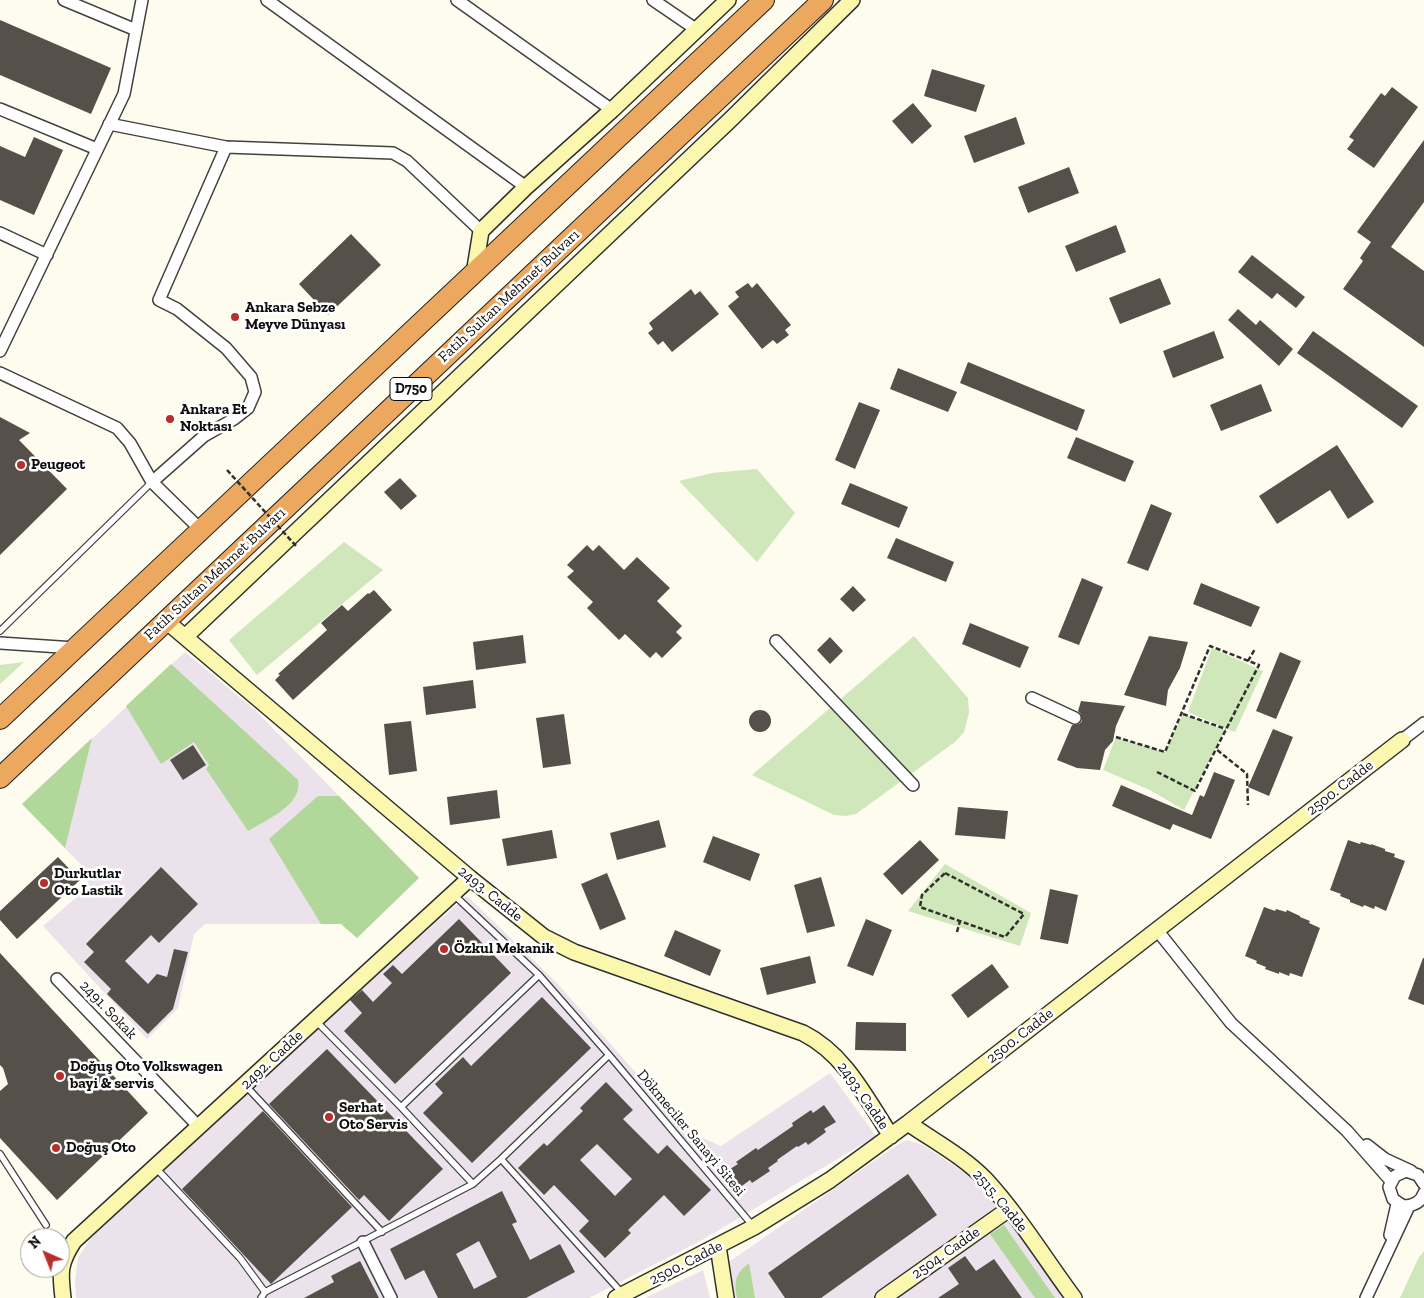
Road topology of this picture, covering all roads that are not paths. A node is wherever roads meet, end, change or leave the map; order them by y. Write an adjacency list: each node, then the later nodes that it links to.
1 (64, 0): 10 (street)
2 (142, 0): 10 (street)
3 (267, 0): 17 (street)
4 (457, 0): 13 (street)
5 (653, 0): 11 (street)
6 (728, 0): 11 (street)
7 (764, 0): 21 (highway, D750)
8 (823, 0): 26 (highway, Fatih Sultan Mehmet Bulvarı / D750)
9 (852, 0): 28 (street)
10 (136, 30): 14 (street)
11 (697, 30): 13 (street)
12 (0, 109): 16 (street)
13 (612, 110): 17 (street)
14 (109, 124): 15 (street); 16 (street)
15 (226, 147): 18 (street); 24 (street)
16 (97, 149): 20 (street)
17 (526, 187): 18 (street)
18 (481, 231): 21 (street)
19 (0, 233): 20 (street)
20 (46, 255): 22 (street)
21 (474, 274): 25 (highway, D750)
22 (0, 351)
23 (0, 373): 24 (street)
24 (152, 482): 25 (street); 27 (lane)
25 (200, 529): 31 (highway, D750)
26 (166, 621): 28 (street, 2493. Cadde); 37 (highway, Fatih Sultan Mehmet Bulvarı / D750)
27 (0, 631)
28 (185, 637): 39 (street, 2493. Cadde)
29 (776, 641): 38 (street)
30 (0, 643): 31 (street)
31 (75, 648): 34 (highway, D750)
32 (1032, 698): 33 (street)
33 (1074, 718)
34 (0, 719)
35 (1424, 723): 36 (street)
36 (1402, 740): 41 (street, 2500. Cadde)
37 (0, 778)
38 (913, 785)
39 (470, 878): 40 (street, 2492. Cadde); 51 (street, 2493. Cadde)
40 (453, 894): 42 (lane, Dökmeciler Sanayi Sitesi); 44 (street, 2492. Cadde)
41 (1157, 930): 48 (street, 2500. Cadde); 50 (street)
42 (538, 975): 45 (lane, Dökmeciler Sanayi Sitesi); 47 (lane)
43 (57, 979): 49 (street, 2491. Sokak)
44 (315, 1019): 46 (street, 2492. Cadde); 47 (lane)
45 (609, 1055): 53 (lane); 63 (lane, Dökmeciler Sanayi Sitesi)
46 (245, 1085): 49 (street, 2492. Cadde); 64 (lane)
47 (401, 1107): 57 (lane)
48 (908, 1123): 51 (street, 2500. Cadde); 61 (street, 2515. Cadde)
49 (199, 1127): 54 (street, 2492. Cadde)
50 (1347, 1131): 55 (street); 56 (street)
51 (891, 1136): 63 (street, 2500. Cadde)
52 (0, 1154): 62 (lane)
53 (501, 1159): 57 (lane); 69 (lane)
54 (155, 1167): 68 (lane); 70 (street, 2492. Cadde)
55 (1421, 1179): 56 (street)
56 (1391, 1181): 59 (street)
57 (473, 1184): 64 (lane)
58 (1424, 1195): 60 (street)
59 (1397, 1204): 60 (street); 67 (street)
60 (1409, 1206): 67 (street)
61 (1009, 1209): 74 (street, 2504. Cadde); 75 (street, 2515. Cadde)
62 (46, 1225)
63 (754, 1227): 66 (street, 2500. Cadde)
64 (382, 1232): 65 (lane)
65 (363, 1242): 68 (lane); 72 (street)
66 (718, 1246): 69 (street, 2500. Cadde); 73 (street)
67 (1384, 1256): 76 (street)
68 (265, 1292): 71 (lane)
69 (619, 1296)
70 (63, 1298)
71 (261, 1298)
72 (391, 1298)
73 (726, 1298)
74 (884, 1298)
75 (1074, 1298)
76 (1366, 1298)

